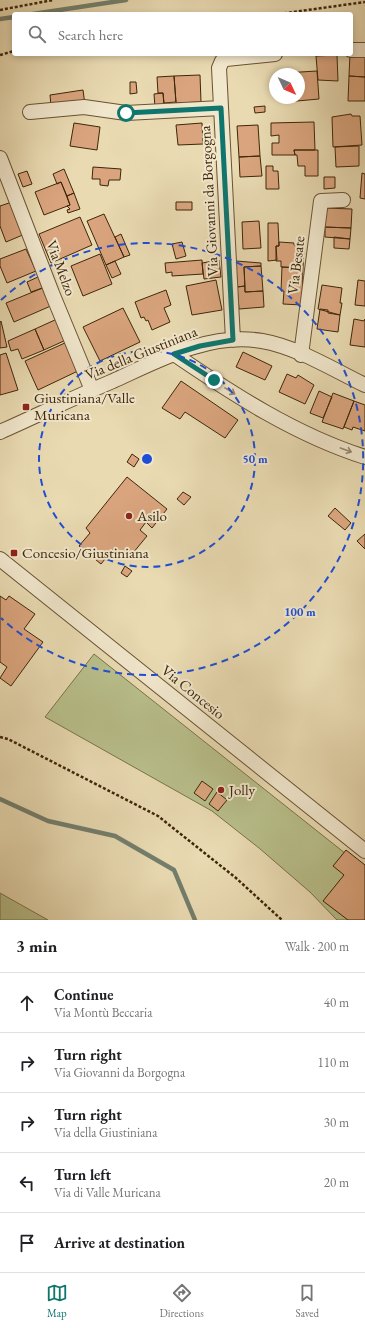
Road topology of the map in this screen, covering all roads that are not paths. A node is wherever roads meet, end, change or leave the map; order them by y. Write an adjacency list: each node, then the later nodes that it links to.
1 (353, 50): 2 (street)
2 (365, 50)
3 (247, 56): 4 (street, Via Giovanni da Borgogna)
4 (221, 108): 5 (street); 8 (street, Via Giovanni da Borgogna)
5 (30, 112)
6 (0, 158): 12 (street, Via Melzo)
7 (344, 200): 10 (street, Via Besate)
8 (233, 340): 9 (street, Via della Giustiniana); 10 (street, Via della Giustiniana)
9 (174, 354): 12 (street, Via della Giustiniana); 14 (street, one-way to 14)
10 (301, 355): 11 (street, Via della Giustiniana)
11 (365, 385)
12 (92, 390): 13 (street, Via della Giustiniana)
13 (0, 432)
14 (365, 457)
15 (0, 559): 16 (street, Via Concesio)
16 (365, 851)

